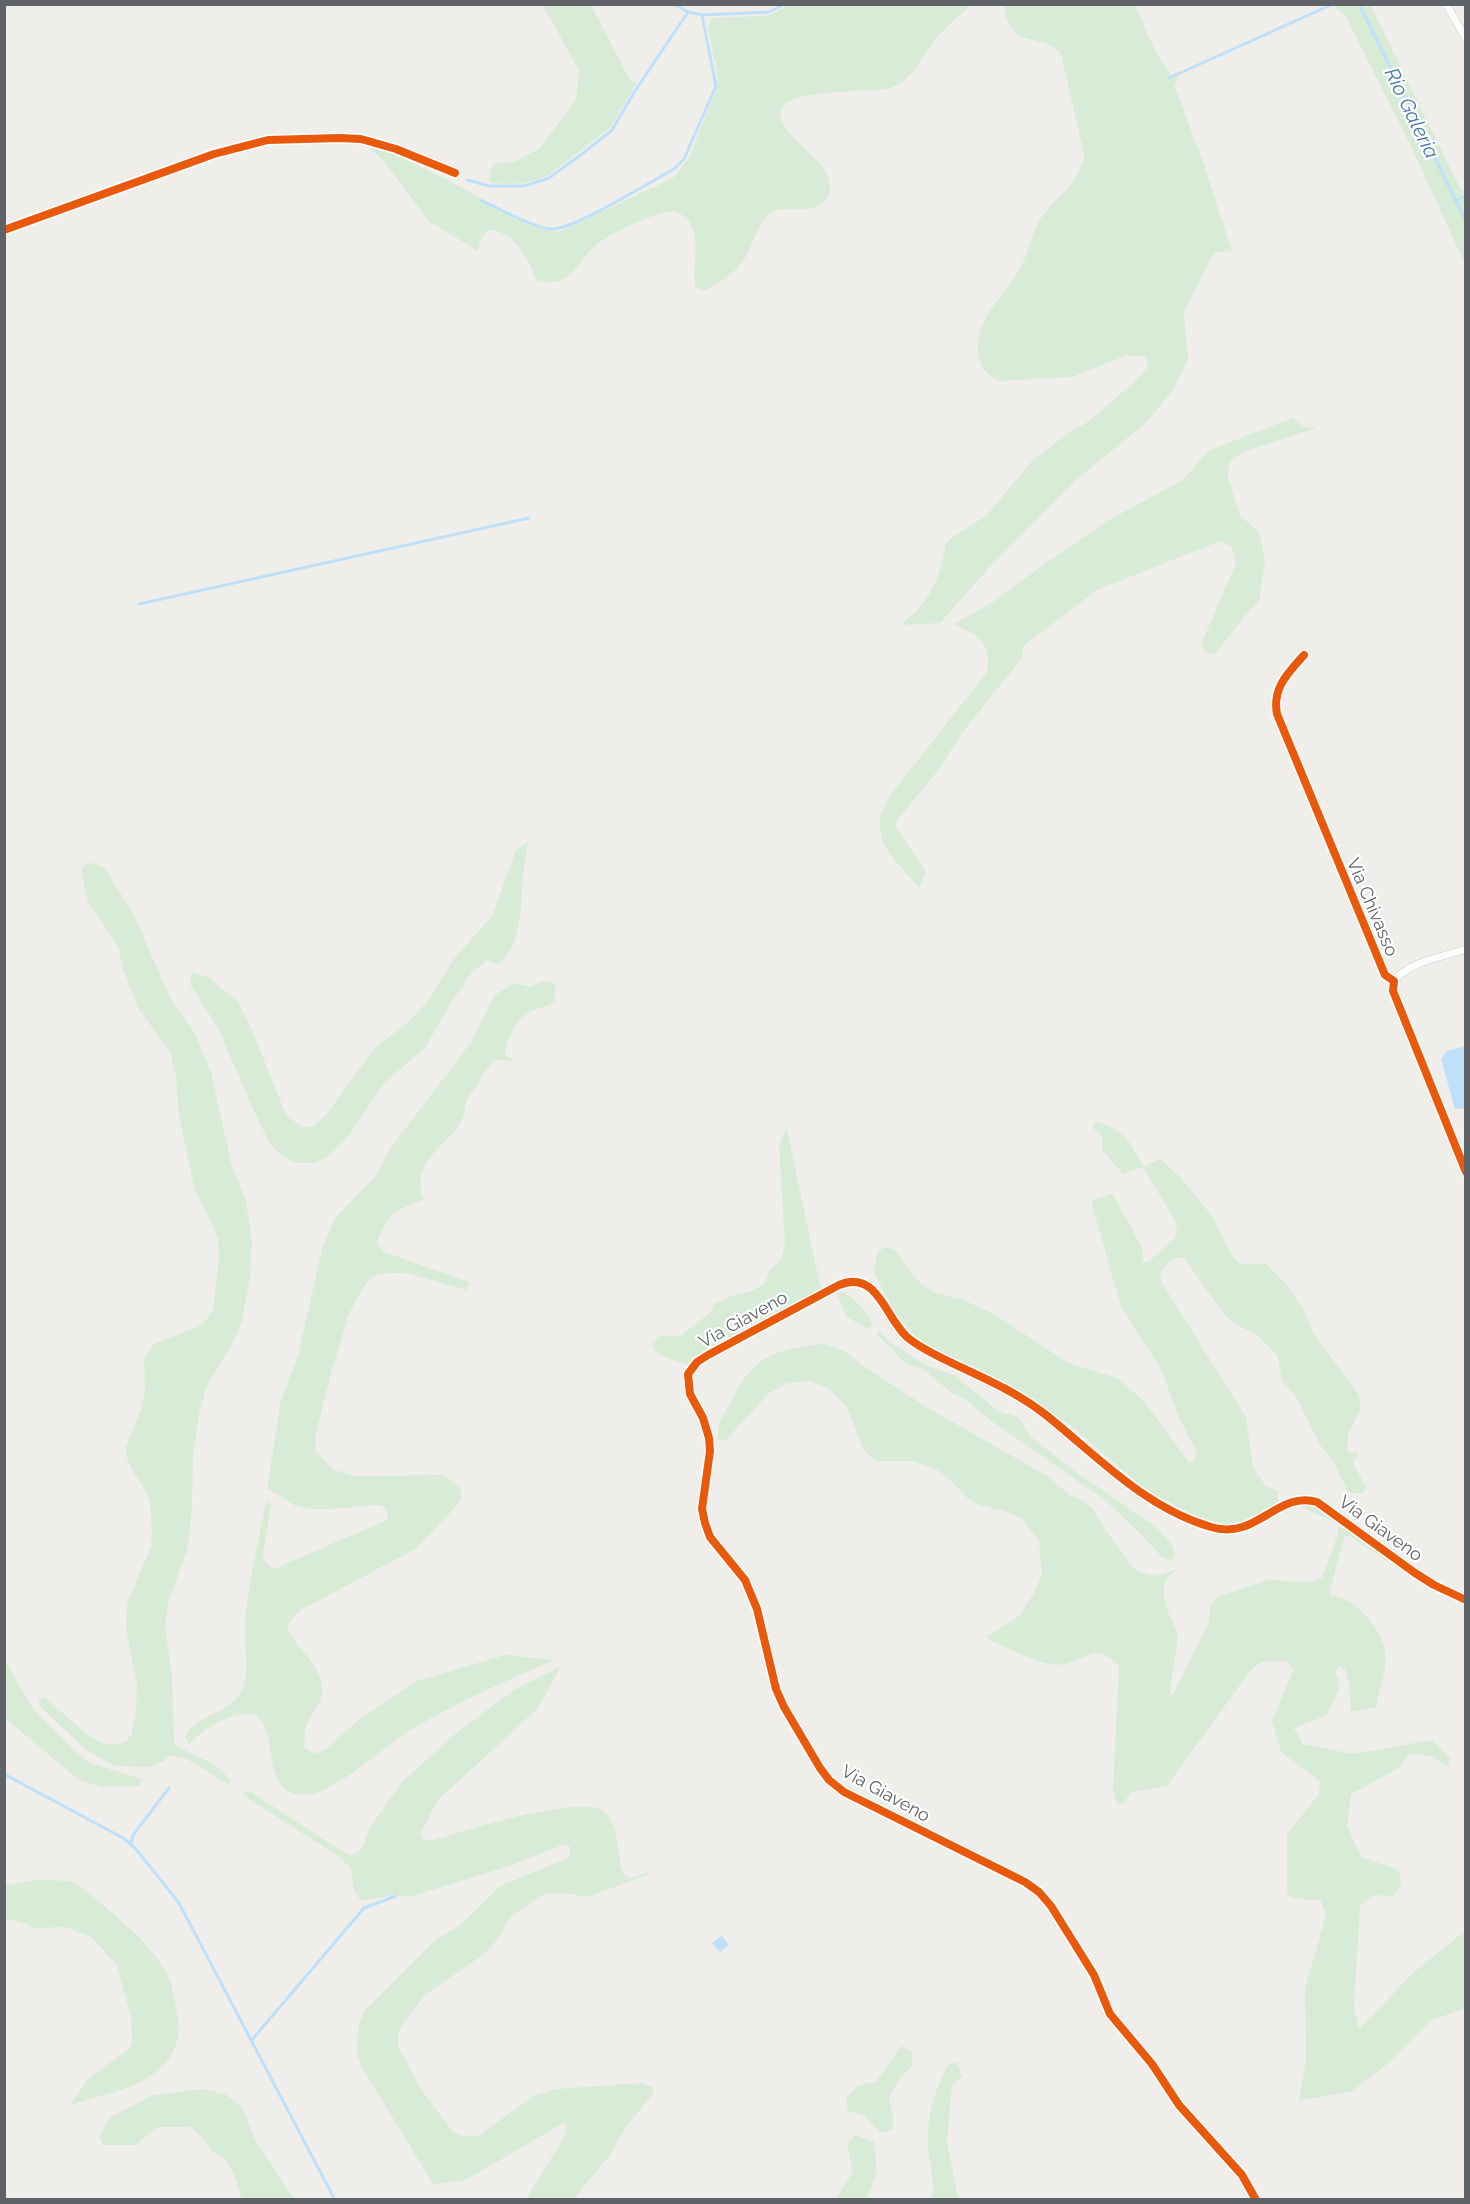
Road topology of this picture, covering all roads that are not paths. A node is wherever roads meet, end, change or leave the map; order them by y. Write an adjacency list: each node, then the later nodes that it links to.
1 (1446, 4): 2 (street)
2 (1466, 39)
3 (455, 173): 4 (street)
4 (4, 230)
5 (1304, 655): 7 (street, Via Chivasso)
6 (1466, 949): 7 (street)
7 (1394, 981): 8 (street, Via Chivasso)
8 (1466, 1172)
9 (1466, 1600): 10 (street, Via Giaveno)
10 (1256, 2199)

